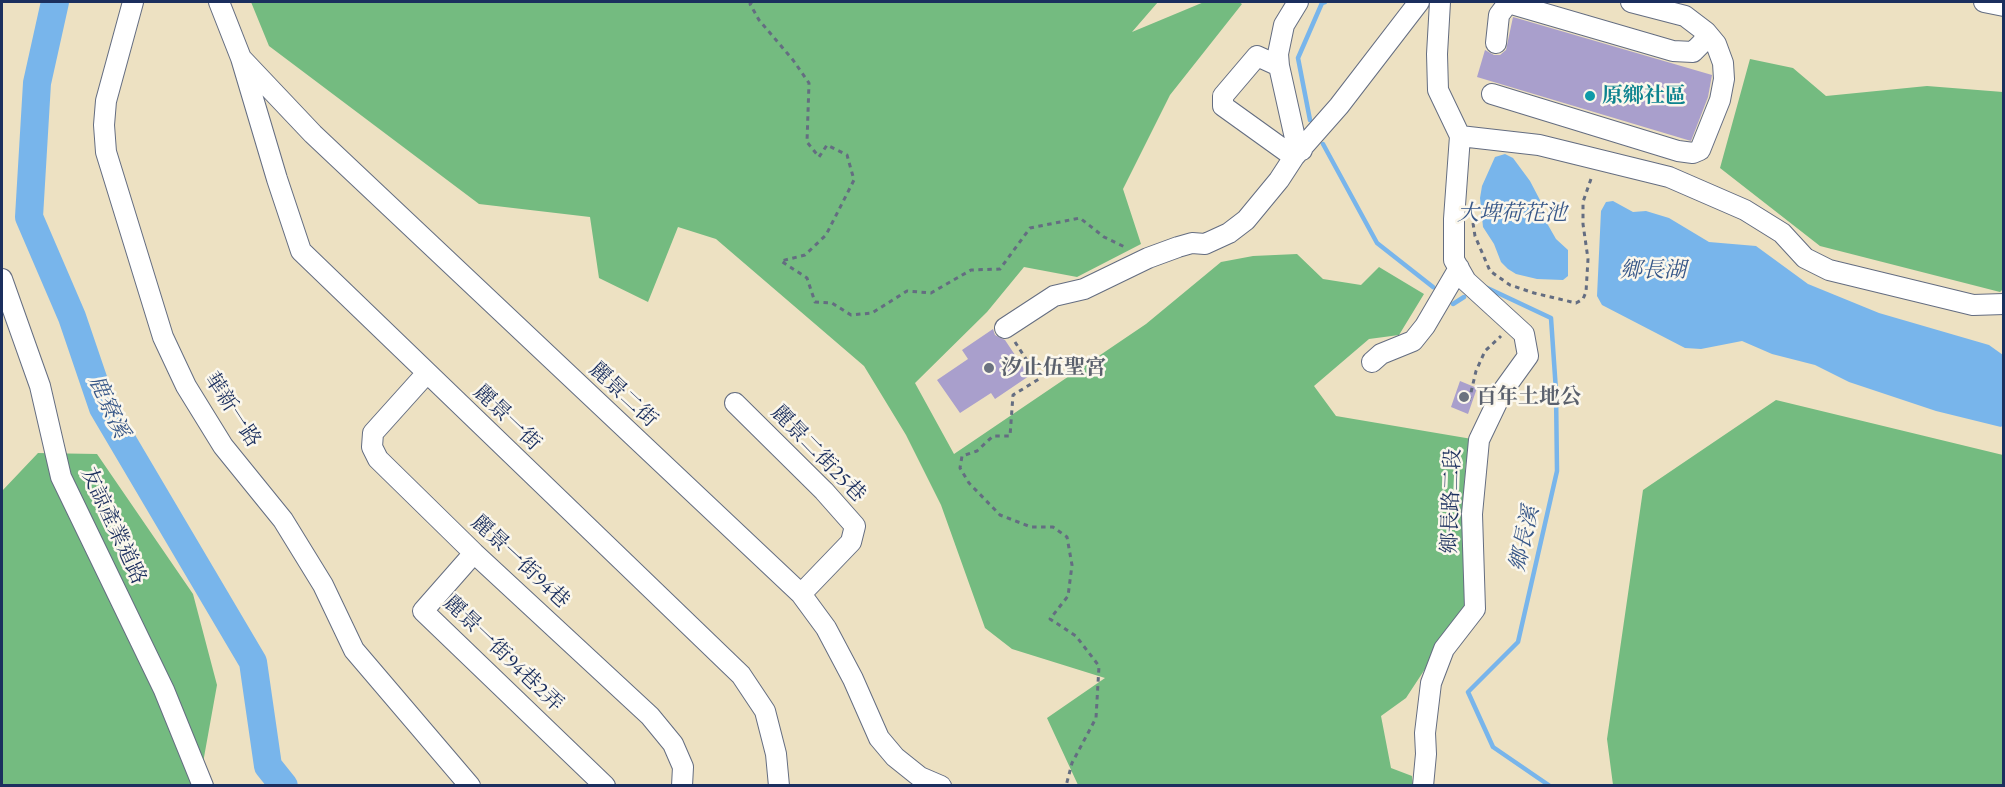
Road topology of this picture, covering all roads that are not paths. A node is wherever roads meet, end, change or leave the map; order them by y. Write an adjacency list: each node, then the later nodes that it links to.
1 (133, 2): 26 (street, 華新一路)
2 (219, 2): 11 (street, 麗景一街)
3 (1298, 2): 12 (street)
4 (1419, 2): 15 (street)
5 (1440, 2): 14 (street, 鄉長路二段)
6 (1631, 2): 9 (street)
7 (1984, 2): 8 (street)
8 (2004, 6)
9 (1706, 32): 10 (street); 13 (street)
10 (1496, 43)
11 (241, 58): 21 (street, 麗景一街); 24 (street, 麗景二街)
12 (1279, 66): 15 (street); 15 (street)
13 (1492, 94)
14 (1460, 136): 16 (street, 鄉長路二段); 18 (street)
15 (1298, 154): 19 (street)
16 (1459, 268): 20 (street); 31 (street, 鄉長路二段)
17 (2, 279): 25 (street, 友諒產業道路)
18 (2004, 304)
19 (1005, 328)
20 (1372, 362)
21 (426, 374): 23 (street, 麗景一街94巷); 29 (street, 麗景一街)
22 (735, 404): 24 (street, 麗景二街25巷)
23 (474, 553): 27 (street, 麗景一街94巷2弄); 28 (street, 麗景一街94巷)
24 (801, 594): 30 (street, 麗景二街)
25 (203, 786)
26 (470, 786)
27 (605, 786)
28 (682, 786)
29 (779, 786)
30 (941, 786)
31 (1423, 786)

